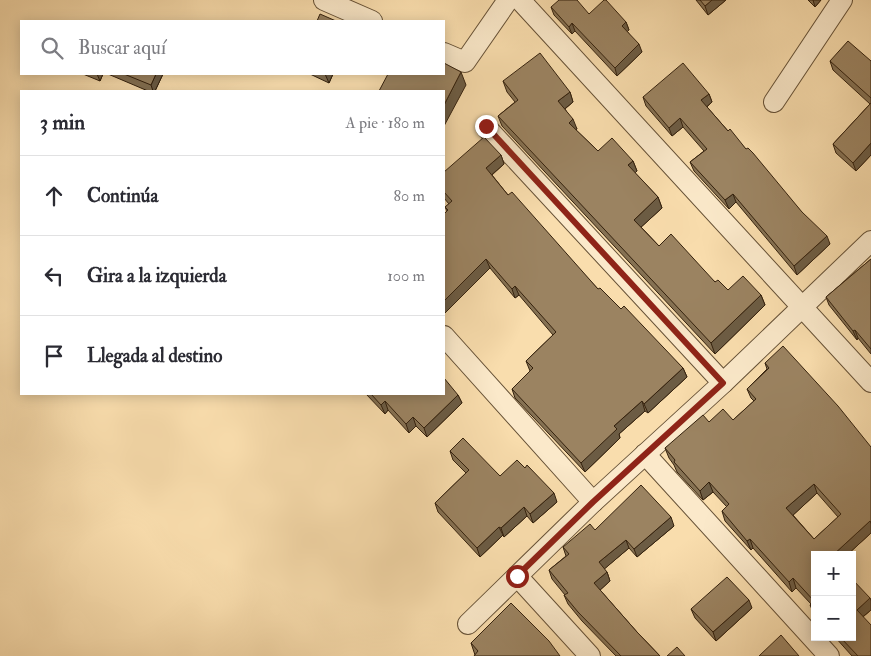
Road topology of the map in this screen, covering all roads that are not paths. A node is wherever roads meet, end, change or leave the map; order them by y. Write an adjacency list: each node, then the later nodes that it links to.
1 (324, 0): 5 (street)
2 (508, 0): 6 (street)
3 (520, 0): 10 (street)
4 (842, 0): 7 (street)
5 (370, 20)
6 (445, 53)
7 (774, 102)
8 (486, 126): 13 (street)
9 (871, 241): 10 (street)
10 (802, 307): 12 (street); 13 (street)
11 (445, 337): 15 (street)
12 (871, 382)
13 (723, 383): 14 (street)
14 (645, 454): 15 (street); 19 (street)
15 (593, 502): 16 (street)
16 (517, 576): 17 (street); 18 (street)
17 (468, 624)
18 (590, 656)
19 (829, 656)

